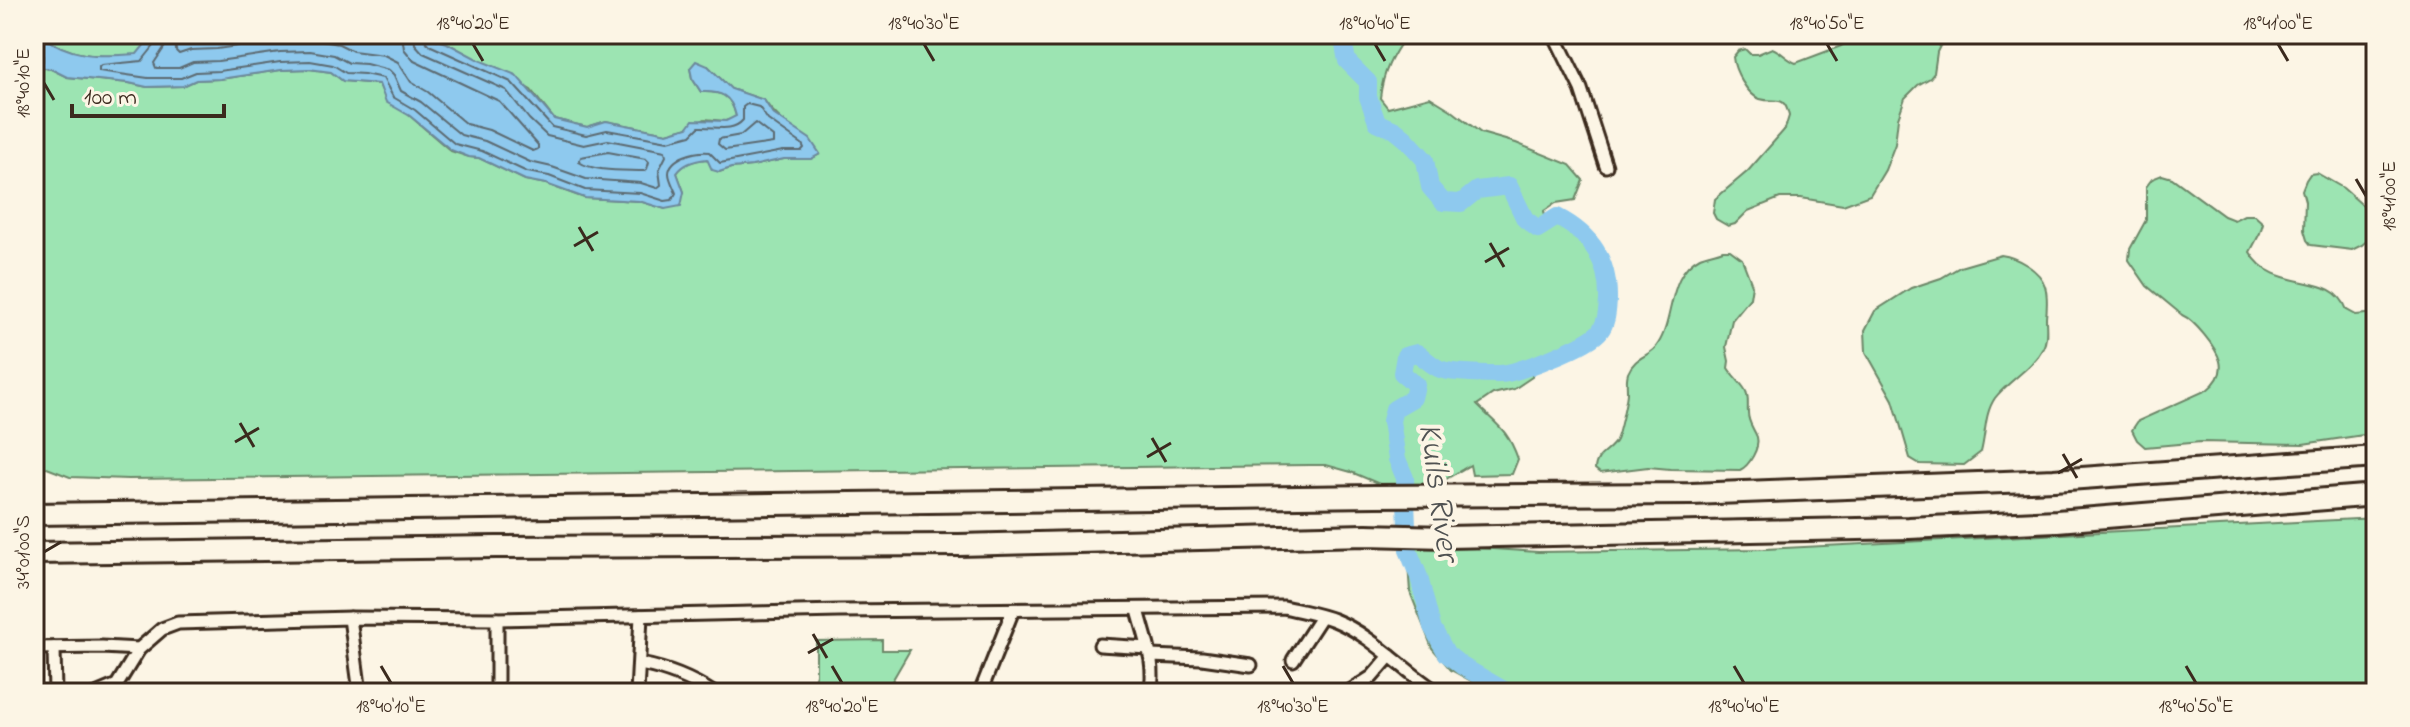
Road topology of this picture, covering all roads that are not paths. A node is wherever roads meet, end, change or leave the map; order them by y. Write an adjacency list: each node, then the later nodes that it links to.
1 (1554, 34): 2 (street)
2 (1606, 166)
3 (2376, 457): 5 (highway)
4 (2376, 495): 6 (highway)
5 (34, 514)
6 (34, 553)
7 (1013, 610): 8 (street); 9 (street); 29 (street)
8 (1138, 610): 10 (street); 17 (street)
9 (641, 616): 12 (street); 20 (street)
10 (1321, 617): 18 (street); 19 (street)
11 (350, 618): 12 (street); 16 (street); 25 (street)
12 (497, 619): 26 (street)
13 (1100, 645): 17 (street)
14 (34, 648): 15 (street)
15 (54, 648): 16 (street); 23 (street)
16 (139, 649): 24 (street)
17 (1149, 652): 21 (street); 22 (street)
18 (1390, 656): 30 (street); 31 (street)
19 (1293, 660)
20 (640, 664): 27 (street); 28 (street)
21 (1251, 665)
22 (1154, 691)
23 (55, 693)
24 (98, 693)
25 (360, 693)
26 (497, 693)
27 (637, 693)
28 (713, 693)
29 (980, 693)
30 (1347, 693)
31 (1439, 693)

